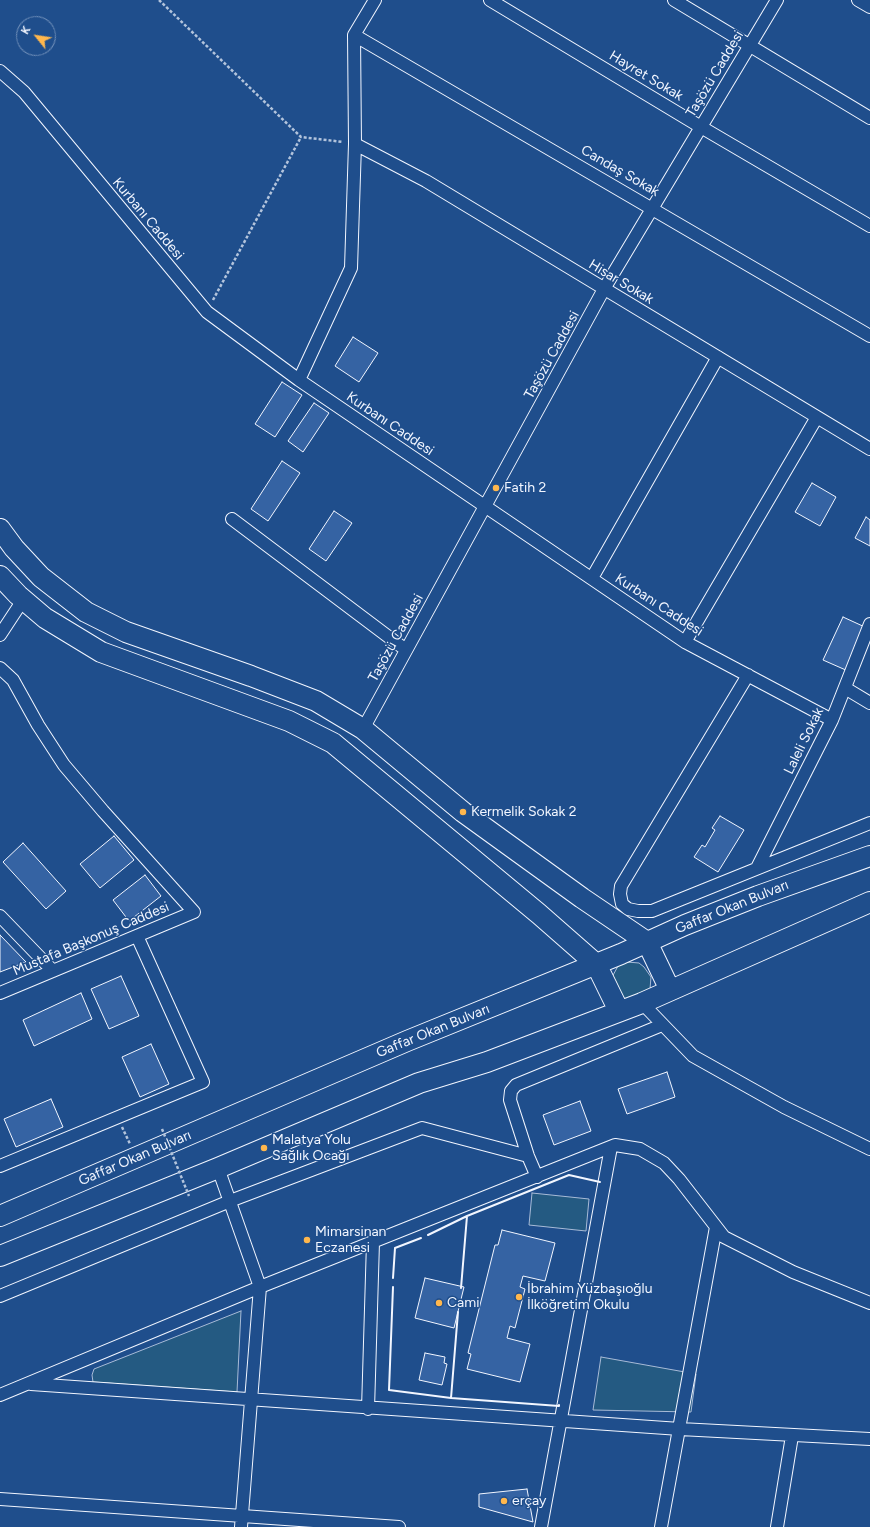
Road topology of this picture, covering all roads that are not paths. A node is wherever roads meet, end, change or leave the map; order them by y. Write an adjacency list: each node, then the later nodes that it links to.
1 (375, 0): 7 (street)
2 (490, 0): 11 (street, Hayret Sokak)
3 (674, 0): 8 (street)
4 (777, 0): 8 (street, Taşözü Caddesi)
5 (858, 0): 6 (street)
6 (870, 7)
7 (354, 34): 12 (street); 13 (street, Candaş Sokak)
8 (750, 46): 10 (street); 11 (street, Taşözü Caddesi)
9 (0, 71): 18 (street, Kurbanı Caddesi)
10 (870, 118)
11 (701, 127): 13 (street, Taşözü Caddesi); 14 (street, Hayret Sokak)
12 (355, 144): 15 (street, Hisar Sokak); 18 (street)
13 (653, 208): 15 (street, Taşözü Caddesi); 16 (street, Candaş Sokak)
14 (870, 226)
15 (604, 289): 17 (street, Hisar Sokak); 21 (street, Taşözü Caddesi)
16 (870, 336)
17 (718, 357): 19 (street, Hisar Sokak); 25 (street)
18 (298, 380): 21 (street, Kurbanı Caddesi)
19 (817, 417): 20 (street, Hisar Sokak); 29 (street)
20 (870, 449)
21 (486, 506): 25 (street, Kurbanı Caddesi); 30 (street, Taşözü Caddesi)
22 (232, 519): 30 (street)
23 (0, 529): 36 (highway)
24 (0, 576): 26 (highway)
25 (592, 578): 29 (street, Kurbanı Caddesi)
26 (22, 600): 28 (street); 44 (highway)
27 (870, 624): 33 (street, Laleli Sokak)
28 (0, 635)
29 (685, 642): 32 (street, Kurbanı Caddesi)
30 (406, 650): 36 (street, Taşözü Caddesi)
31 (0, 668): 42 (street, Mustafa Başkonuş Caddesi)
32 (748, 675): 35 (street, Kurbanı Caddesi); 39 (street)
33 (845, 688): 34 (street); 35 (street, Laleli Sokak)
34 (870, 703)
35 (832, 720): 39 (street, Laleli Sokak)
36 (363, 729): 43 (highway)
37 (870, 823): 39 (street)
38 (870, 856): 43 (highway, Gaffar Okan Bulvarı)
39 (757, 868)
40 (870, 902): 46 (highway)
41 (0, 916): 45 (street)
42 (137, 936): 45 (street, Mustafa Başkonuş Caddesi); 54 (street)
43 (647, 942): 44 (highway, Gaffar Okan Bulvarı); 46 (highway)
44 (596, 964): 49 (highway); 58 (highway, Gaffar Okan Bulvarı)
45 (53, 971): 47 (street, Mustafa Başkonuş Caddesi)
46 (670, 990): 48 (highway)
47 (0, 993)
48 (642, 1003): 49 (highway); 50 (street)
49 (619, 1011): 55 (highway)
50 (662, 1025): 52 (street); 53 (street)
51 (610, 1147): 56 (street); 59 (street); 69 (street)
52 (870, 1149)
53 (528, 1156): 56 (street); 57 (street)
54 (0, 1166)
55 (218, 1168): 57 (street); 61 (highway)
56 (537, 1177): 60 (street)
57 (230, 1201): 62 (street); 63 (street)
58 (0, 1216)
59 (716, 1227): 64 (street); 70 (street)
60 (373, 1242): 62 (street); 68 (street)
61 (0, 1256)
62 (260, 1287): 65 (street); 67 (street)
63 (0, 1296)
64 (870, 1303)
65 (29, 1383): 66 (street); 67 (street)
66 (0, 1395)
67 (251, 1400): 68 (street); 74 (street)
68 (368, 1409): 69 (street)
69 (560, 1421): 70 (street); 76 (street)
70 (680, 1430): 71 (street); 77 (street)
71 (792, 1436): 72 (street); 78 (street)
72 (870, 1439)
73 (0, 1499): 74 (street)
74 (242, 1522): 75 (street)
75 (399, 1527)
76 (541, 1527)
77 (661, 1527)
78 (777, 1527)

